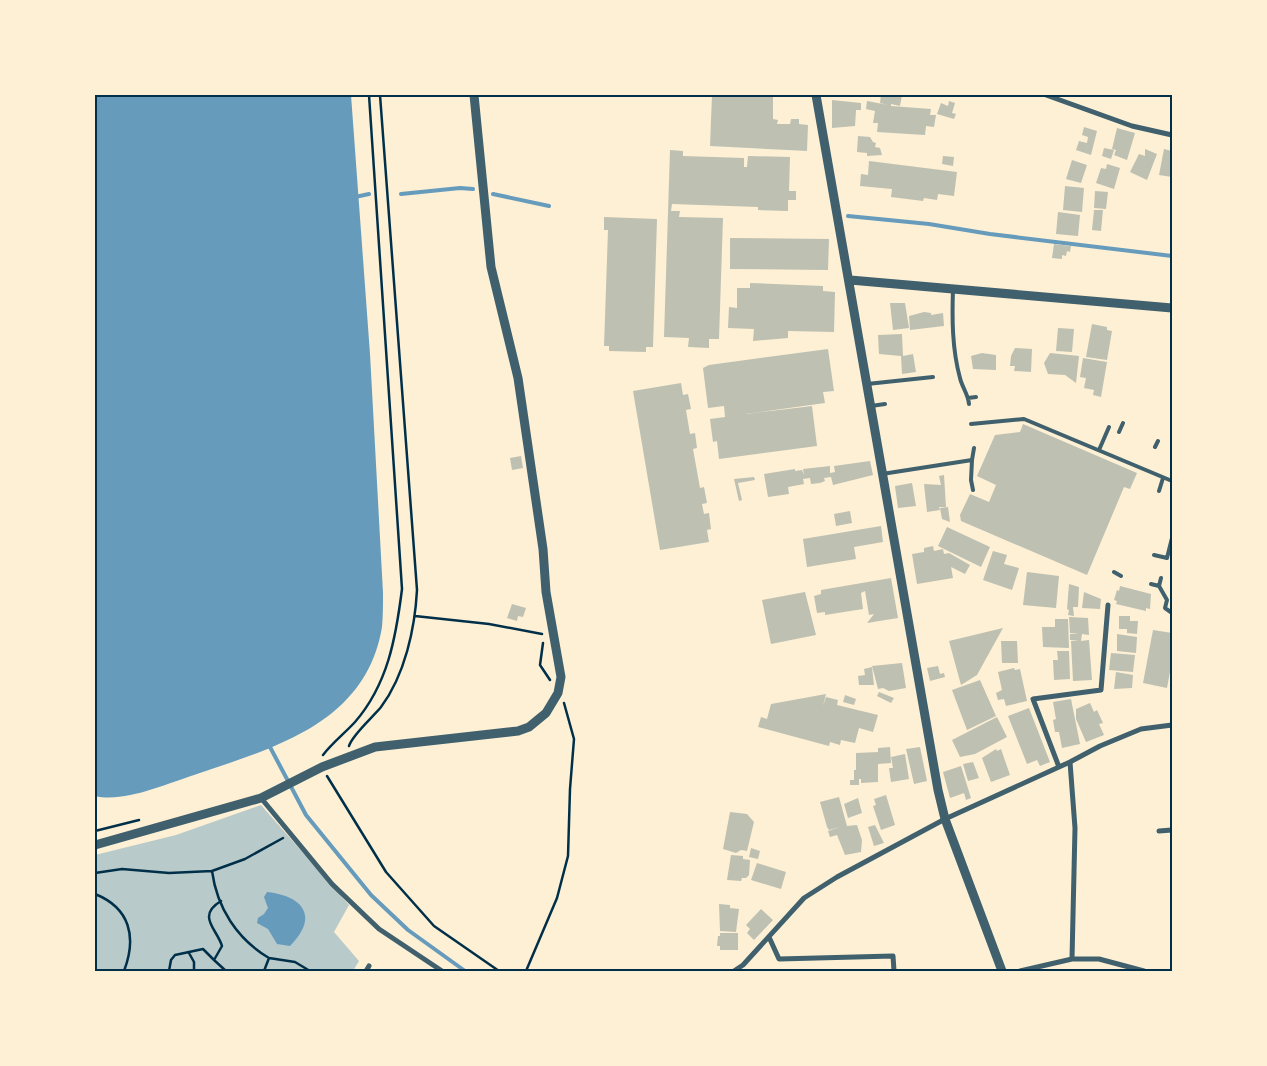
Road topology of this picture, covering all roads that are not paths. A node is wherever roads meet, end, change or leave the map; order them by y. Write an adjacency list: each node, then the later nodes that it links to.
1 (474, 95): 41 (street)
2 (816, 95): 5 (street)
3 (1046, 95): 4 (street)
4 (1172, 135)
5 (850, 280): 6 (street); 9 (street)
6 (952, 288): 7 (street); 11 (lane)
7 (1172, 308)
8 (933, 377): 9 (lane)
9 (867, 384): 14 (street)
10 (976, 397): 11 (lane)
11 (968, 398): 13 (lane)
12 (885, 404): 14 (lane)
13 (969, 404)
14 (871, 406): 24 (street)
15 (1123, 423): 18 (lane)
16 (971, 424): 22 (lane)
17 (1108, 427): 22 (lane)
18 (1119, 432)
19 (1158, 441): 20 (lane)
20 (1155, 447)
21 (974, 448): 23 (lane)
22 (1098, 450): 25 (lane)
23 (972, 460): 24 (lane); 27 (lane)
24 (882, 474): 42 (street)
25 (1163, 478): 26 (lane); 28 (lane)
26 (1172, 482)
27 (973, 490)
28 (1159, 491)
29 (1172, 538): 30 (lane)
30 (1154, 555)
31 (1114, 572): 32 (lane)
32 (1121, 576)
33 (1161, 578): 35 (lane)
34 (1151, 584): 35 (lane)
35 (1159, 586): 37 (lane)
36 (1108, 605): 40 (street)
37 (1172, 613)
38 (1172, 724): 39 (street)
39 (1070, 762): 40 (street); 47 (street)
40 (1060, 767): 42 (street)
41 (261, 798): 45 (street); 48 (street)
42 (945, 819): 46 (street); 51 (street)
43 (1172, 830): 44 (street)
44 (1159, 831)
45 (95, 845)
46 (769, 937): 49 (street); 50 (street)
47 (1072, 959): 52 (street); 53 (street)
48 (442, 971)
49 (734, 971)
50 (894, 971)
51 (1000, 971)
52 (1020, 971)
53 (1144, 971)

